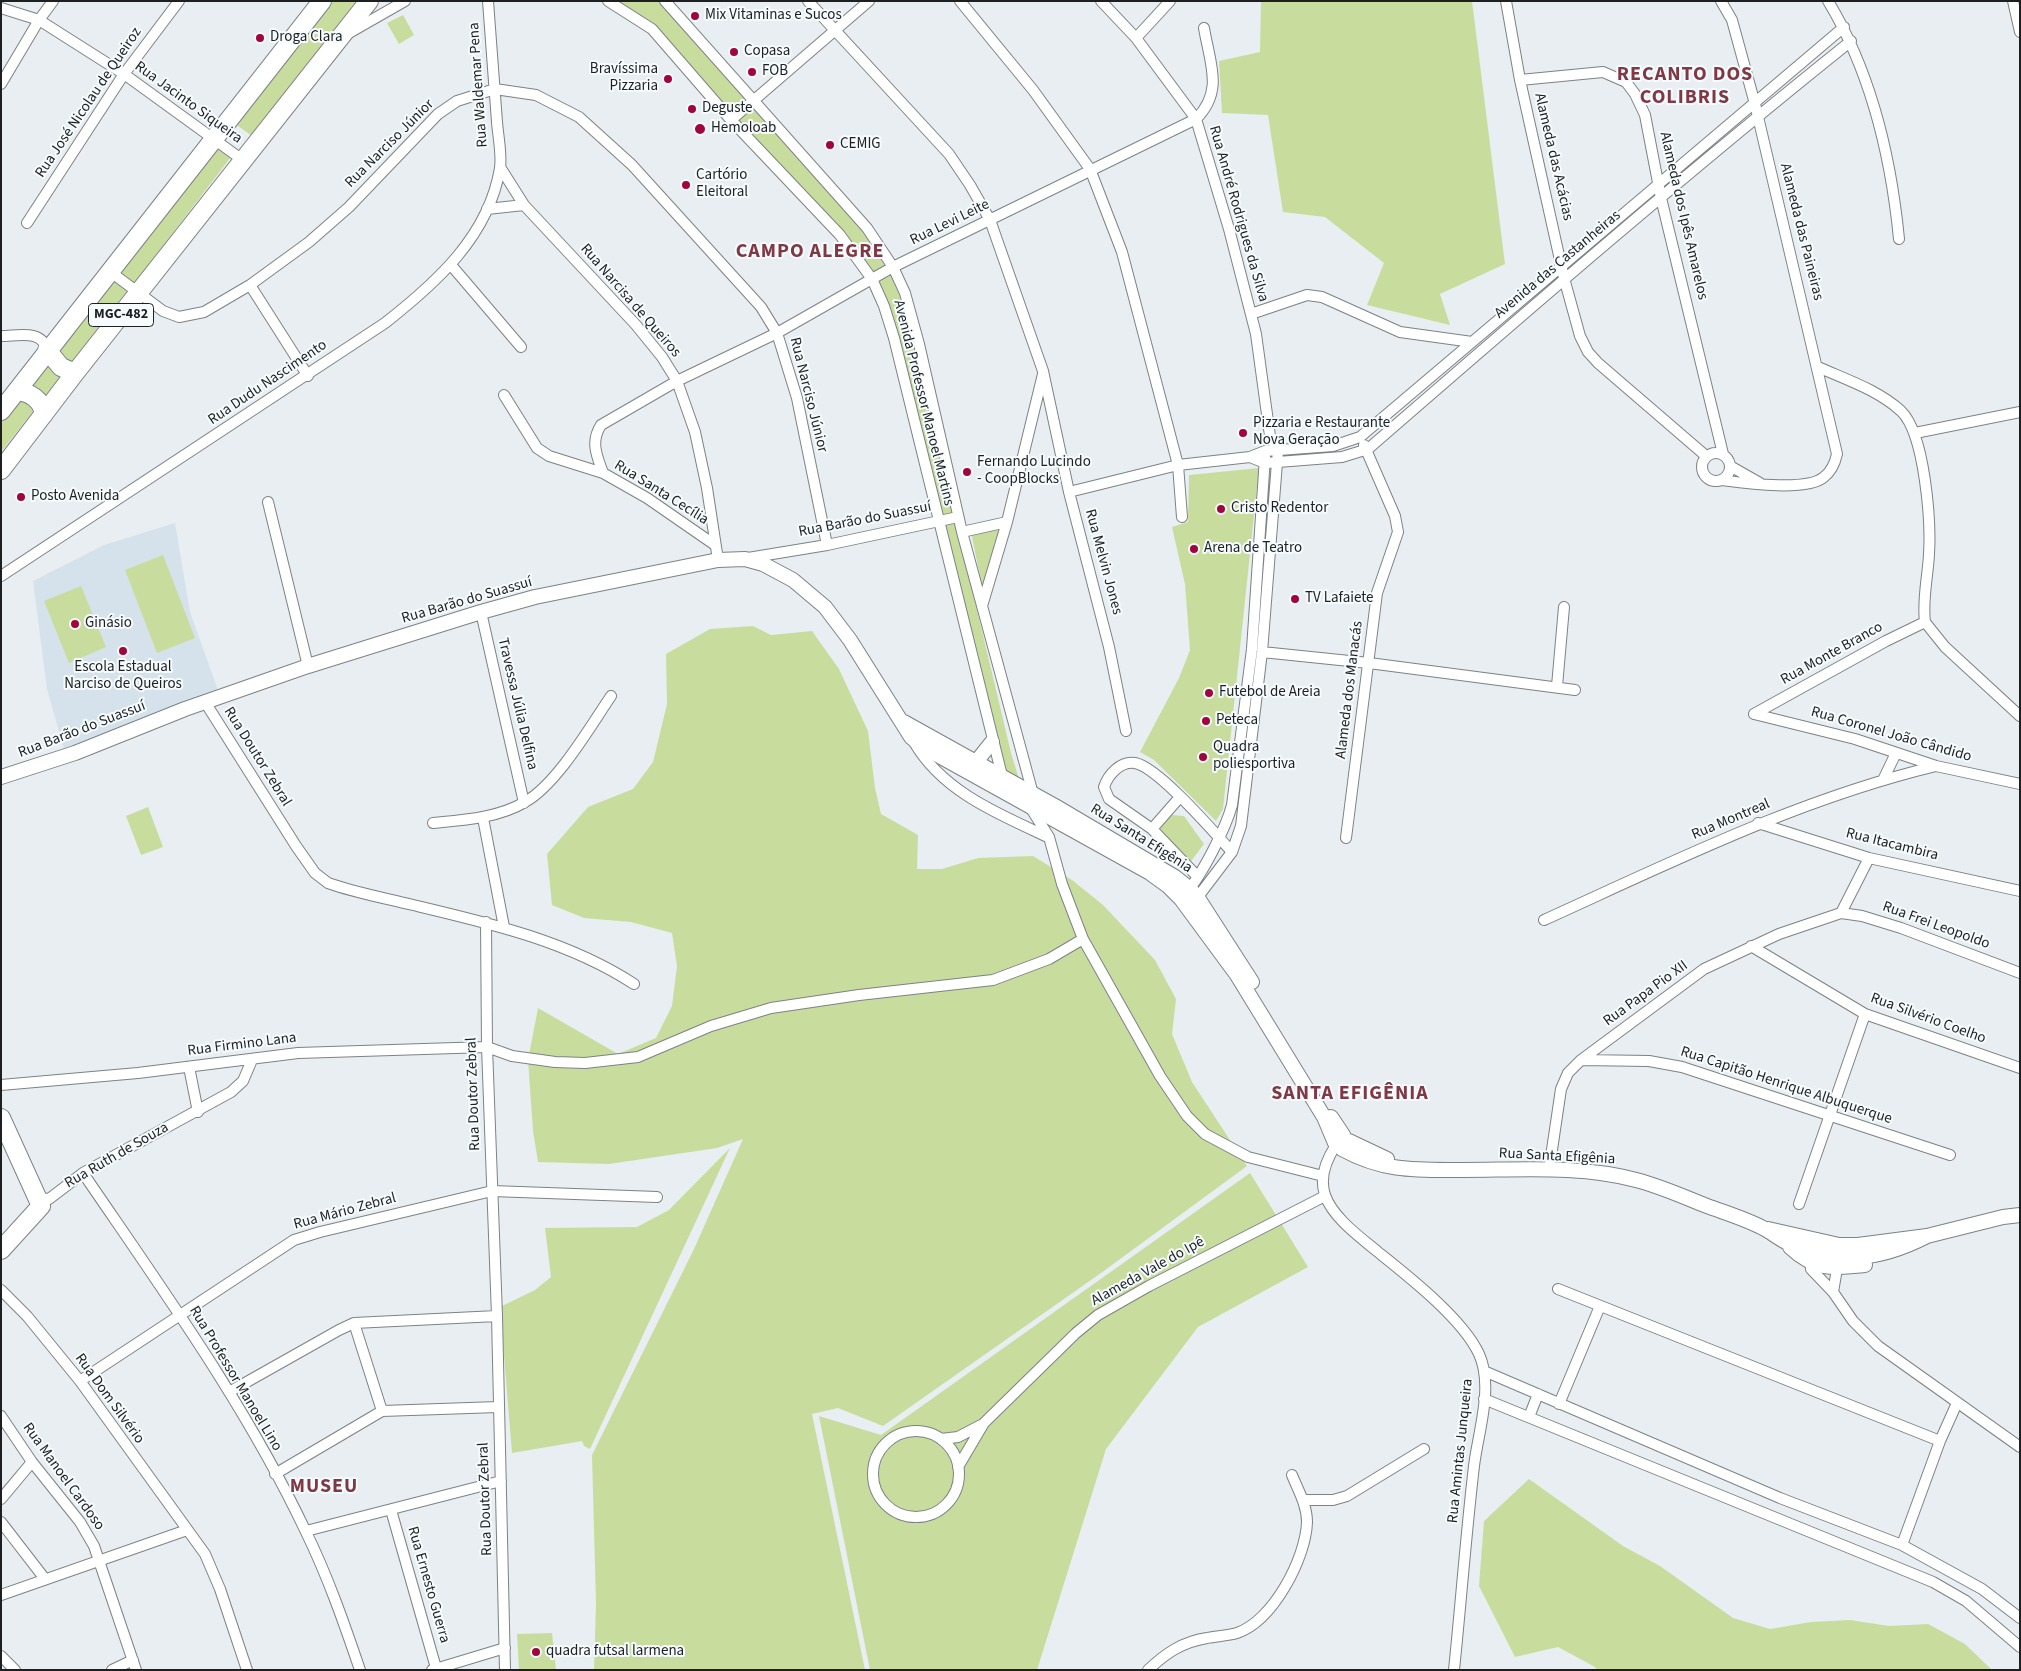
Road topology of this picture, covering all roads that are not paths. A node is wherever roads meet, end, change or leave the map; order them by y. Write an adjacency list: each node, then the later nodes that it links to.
1 (53, 1): 19 (street)
2 (179, 1): 27 (street, Rua José Nicolau de Queiroz)
3 (322, 1): 36 (highway, MGC-482)
4 (369, 1): 26 (highway, MGC-482)
5 (404, 1): 26 (street)
6 (488, 1): 30 (street, Rua Waldemar Pena)
7 (608, 1): 35 (street, Avenida Professor Manoel Martins)
8 (665, 1): 31 (street, Avenida Professor Manoel Martins)
9 (808, 1): 22 (street, Rua Melvin Jones)
10 (869, 1): 22 (street)
11 (960, 1): 39 (street)
12 (1101, 1): 24 (street, Rua André Rodrigues da Silva)
13 (1170, 1): 24 (street)
14 (1506, 1): 28 (street, Alameda das Acácias)
15 (1721, 1): 32 (street)
16 (1828, 1): 21 (street)
17 (2013, 1): 23 (street)
18 (1, 8): 19 (street, Rua Jacinto Siqueira)
19 (39, 20): 27 (street, Rua Jacinto Siqueira); 29 (street)
20 (1204, 28): 34 (street)
21 (1844, 28): 25 (street); 32 (street, Avenida das Castanheiras)
22 (836, 31): 31 (street); 44 (street, Rua Melvin Jones)
23 (2020, 32)
24 (1136, 38): 34 (street, Rua André Rodrigues da Silva)
25 (1851, 41): 33 (street, Avenida das Castanheiras); 46 (street)
26 (336, 42): 37 (highway, MGC-482)
27 (124, 74): 36 (street, Rua Jacinto Siqueira); 45 (street, Rua José Nicolau de Queiroz)
28 (1520, 80): 40 (street, Alameda dos Ipês Amarelos); 49 (street, Alameda das Acácias)
29 (1, 84)
30 (495, 89): 38 (street, Rua Waldemar Pena); 53 (street, Rua Narciso Júnior); 56 (street, Rua Narciso Júnior)
31 (753, 102): 35 (street); 48 (street, Avenida Professor Manoel Martins)
32 (1755, 104): 33 (street, Alameda das Paineiras); 40 (street, Avenida das Castanheiras)
33 (1757, 116): 41 (street, Avenida das Castanheiras); 61 (street, Alameda das Paineiras)
34 (1196, 119): 39 (street, Rua Levi Leite); 55 (street, Rua André Rodrigues da Silva)
35 (731, 120): 52 (street, Avenida Professor Manoel Martins)
36 (213, 139): 37 (street, Rua Jacinto Siqueira); 50 (highway, MGC-482)
37 (244, 161): 54 (highway, MGC-482)
38 (500, 167): 42 (street, Rua Narcisa de Queiros); 43 (street, Rua Dudu Nascimento)
39 (1090, 169): 44 (street, Rua Levi Leite); 82 (street)
40 (1660, 185): 41 (street, Alameda dos Ipês Amarelos); 49 (street, Avenida das Castanheiras)
41 (1662, 198): 51 (street, Avenida das Castanheiras); 77 (street, Alameda dos Ipês Amarelos)
42 (524, 205): 43 (street); 65 (street, Rua Narcisa de Queiros)
43 (487, 208): 47 (street, Rua Dudu Nascimento)
44 (990, 220): 48 (street, Rua Levi Leite); 62 (street, Rua Melvin Jones)
45 (27, 223)
46 (1899, 239)
47 (451, 265): 59 (street); 64 (street, Rua Dudu Nascimento)
48 (893, 267): 52 (street, Rua Levi Leite); 90 (street, Avenida Professor Manoel Martins)
49 (1562, 267): 51 (street, Alameda das Acácias); 58 (street, Avenida das Castanheiras)
50 (112, 273): 54 (street, Rua Narciso Júnior); 60 (highway, MGC-482)
51 (1564, 278): 75 (street, Avenida das Castanheiras); 79 (street, Alameda das Acácias)
52 (872, 279): 56 (street, Rua Levi Leite); 92 (street, Avenida Professor Manoel Martins)
53 (250, 285): 54 (street, Rua Narciso Júnior); 64 (street)
54 (139, 293): 63 (highway, MGC-482)
55 (1251, 314): 58 (street); 72 (street, Rua André Rodrigues da Silva)
56 (777, 333): 65 (street, Rua Levi Leite); 96 (street, Rua Narciso Júnior)
57 (1, 336): 60 (street)
58 (1472, 342): 73 (street, Avenida das Castanheiras)
59 (521, 347)
60 (47, 350): 63 (highway); 66 (highway, MGC-482)
61 (1818, 367): 71 (street); 87 (street, Alameda das Paineiras)
62 (1043, 371): 88 (street, Rua Melvin Jones); 93 (street)
63 (75, 373): 70 (highway, MGC-482)
64 (308, 376): 99 (street, Rua Dudu Nascimento)
65 (678, 381): 85 (street, Rua Levi Leite); 95 (street, Rua Narcisa de Queiros)
66 (17, 391): 68 (highway, MGC-482); 70 (highway)
67 (504, 395): 85 (street, Rua Santa Cecília)
68 (1, 411)
69 (2020, 412): 71 (street)
70 (44, 414): 84 (highway, MGC-482)
71 (1916, 433): 103 (street)
72 (1270, 436): 74 (street, Rua André Rodrigues da Silva); 76 (street, Rua André Rodrigues da Silva)
73 (1360, 437): 74 (street, Avenida das Castanheiras); 75 (street, Alameda dos Manacás)
74 (1278, 450): 76 (street, Avenida das Castanheiras); 80 (street)
75 (1368, 450): 80 (street, Avenida das Castanheiras); 105 (street, Alameda dos Manacás)
76 (1265, 451): 78 (street, Avenida das Castanheiras); 81 (street, Rua André Rodrigues da Silva)
77 (1721, 453): 79 (street); 83 (street)
78 (1250, 457): 81 (street); 82 (street)
79 (1705, 458): 86 (street)
80 (1277, 462): 81 (street, Avenida das Castanheiras); 104 (street)
81 (1265, 463): 133 (street, Rua André Rodrigues da Silva)
82 (1178, 464): 88 (street); 91 (street)
83 (1730, 466): 86 (street); 87 (street)
84 (1, 470)
85 (603, 474): 95 (street, Rua Santa Cecília)
86 (1722, 480): 87 (street, Alameda das Paineiras)
87 (1766, 486)
88 (1069, 492): 114 (street, Rua Melvin Jones)
89 (268, 502): 106 (street)
90 (958, 517): 92 (street, Rua Barão do Suassuí); 94 (street, Avenida Professor Manoel Martins)
91 (1182, 517)
92 (938, 522): 96 (street, Rua Barão do Suassuí); 116 (street, Avenida Professor Manoel Martins)
93 (1007, 522): 94 (street); 100 (street)
94 (962, 532): 100 (street, Avenida Professor Manoel Martins)
95 (715, 545): 98 (street, Rua Narcisa de Queiros)
96 (827, 545): 97 (street, Rua Barão do Suassuí)
97 (745, 559): 98 (main road, Rua Barão do Suassuí); 113 (main road, Rua Santa Efigênia)
98 (718, 560): 102 (main road, Rua Barão do Suassuí)
99 (1, 576)
100 (982, 606): 126 (street, Avenida Professor Manoel Martins)
101 (1564, 607): 107 (street)
102 (481, 612): 106 (main road, Rua Barão do Suassuí); 127 (street, Travessa Júlia Delfina)
103 (1925, 622): 111 (street, Rua Monte Branco); 112 (street)
104 (1262, 652): 105 (street); 135 (street)
105 (1368, 663): 107 (street); 134 (street, Alameda dos Manacás)
106 (308, 666): 110 (main road, Rua Barão do Suassuí)
107 (1556, 686): 108 (street)
108 (1575, 690)
109 (611, 696): 127 (street)
110 (205, 702): 120 (main road, Rua Barão do Suassuí); 142 (street, Rua Doutor Zebral)
111 (1754, 714): 117 (street, Rua Coronel João Cândido)
112 (2020, 716)
113 (900, 718): 115 (main road, Rua Santa Efigênia); 118 (main road, Rua Santa Efigênia)
114 (1126, 731)
115 (910, 737): 124 (main road, Rua Santa Efigênia); 132 (street)
116 (992, 742): 118 (main road); 121 (street, Avenida Professor Manoel Martins)
117 (1896, 752): 119 (street, Rua Coronel João Cândido); 122 (street)
118 (976, 762): 121 (main road, Rua Santa Efigênia)
119 (1936, 766): 122 (street, Rua Montreal); 123 (street, Rua Coronel João Cândido)
120 (1, 777)
121 (1002, 778): 124 (street, Avenida Professor Manoel Martins); 126 (main road, Rua Santa Efigênia)
122 (1884, 778): 130 (street, Rua Montreal)
123 (2020, 784)
124 (1007, 794): 126 (main road, Rua Santa Efigênia)
125 (1180, 797): 131 (street); 131 (street); 133 (street)
126 (1031, 800): 132 (street, Avenida Professor Manoel Martins); 139 (main road, Rua Santa Efigênia)
127 (524, 803): 128 (street)
128 (483, 818): 129 (street); 143 (street)
129 (433, 823)
130 (1758, 823): 136 (street, Rua Itacambira); 141 (street, Rua Montreal)
131 (1152, 829): 137 (street)
132 (1049, 837): 144 (street, Avenida Professor Manoel Martins)
133 (1219, 838): 135 (street); 137 (street, Rua André Rodrigues da Silva)
134 (1346, 838)
135 (1232, 852): 139 (street)
136 (1869, 858): 138 (street, Rua Itacambira); 140 (street)
137 (1197, 876): 139 (street, Rua André Rodrigues da Silva)
138 (2020, 891)
139 (1189, 899): 158 (main road, Rua Santa Efigênia)
140 (1841, 913): 145 (street, Rua Papa Pio XII); 146 (street, Rua Frei Leopoldo)
141 (1544, 920)
142 (486, 922): 143 (street); 149 (street, Rua Doutor Zebral)
143 (504, 928): 147 (street)
144 (1083, 938): 149 (street); 162 (street, Avenida Professor Manoel Martins)
145 (1751, 946): 148 (street, Rua Silvério Coelho); 151 (street, Rua Papa Pio XII)
146 (2020, 973)
147 (634, 984)
148 (1865, 1014): 153 (street, Rua Silvério Coelho); 156 (street)
149 (487, 1047): 150 (street, Rua Firmino Lana); 163 (street, Rua Doutor Zebral)
150 (252, 1060): 152 (street, Rua Firmino Lana); 155 (street, Rua Ruth de Souza)
151 (1581, 1060): 156 (street, Rua Capitão Henrique Albuquerque); 160 (street, Rua Papa Pio XII)
152 (189, 1067): 154 (street, Rua Firmino Lana); 155 (street)
153 (2020, 1068)
154 (1, 1085)
155 (198, 1112): 161 (street, Rua Ruth de Souza)
156 (1830, 1115): 159 (street, Rua Capitão Henrique Albuquerque); 167 (street)
157 (1, 1118): 166 (highway)
158 (1339, 1145): 160 (main road, Rua Santa Efigênia); 162 (street, Rua Amintas Junqueira)
159 (1950, 1155)
160 (1549, 1170): 169 (main road, Rua Santa Efigênia)
161 (83, 1173): 166 (street, Rua Ruth de Souza); 178 (street, Rua Professor Manoel Lino)
162 (1323, 1176): 164 (street, Rua Amintas Junqueira)
163 (492, 1192): 165 (street, Rua Mário Zebral); 178 (street, Rua Mário Zebral); 179 (street, Rua Doutor Zebral)
164 (1325, 1196): 181 (street, Rua Amintas Junqueira); 192 (street, Alameda Vale do Ipê)
165 (657, 1197)
166 (39, 1202): 171 (highway, Rua Ruth de Souza)
167 (1799, 1204)
168 (2020, 1215): 170 (main road, Rua Santa Efigênia)
169 (1764, 1228): 172 (main road, Rua Santa Efigênia); 172 (main road, Rua Santa Efigênia)
170 (1927, 1236): 173 (main road, Rua Santa Efigênia); 173 (main road, Rua Santa Efigênia)
171 (1, 1250)
172 (1813, 1251): 173 (main road, Rua Santa Efigênia); 173 (main road); 176 (street)
173 (1838, 1257): 176 (street)
174 (1558, 1289): 177 (street)
175 (1, 1290): 182 (street, Rua Dom Silvério)
176 (1833, 1292): 186 (street)
177 (1600, 1306): 187 (street); 194 (street)
178 (179, 1315): 182 (street, Rua Mário Zebral); 183 (street, Rua Professor Manoel Lino)
179 (497, 1316): 180 (street); 188 (street, Rua Doutor Zebral)
180 (354, 1324): 183 (street); 189 (street)
181 (1484, 1371): 184 (street); 185 (street, Rua Amintas Junqueira)
182 (80, 1381): 208 (street, Rua Dom Silvério)
183 (229, 1392): 199 (street, Rua Professor Manoel Lino)
184 (1538, 1394): 187 (street); 191 (street)
185 (1484, 1399): 191 (street); 226 (street, Rua Amintas Junqueira)
186 (1957, 1403): 194 (street); 195 (street)
187 (1558, 1404): 203 (street)
188 (498, 1407): 189 (street); 201 (street, Rua Doutor Zebral)
189 (382, 1410): 199 (street)
190 (1, 1416): 197 (street, Rua Manoel Cardoso)
191 (1528, 1417): 206 (street)
192 (984, 1424): 193 (street, Alameda Vale do Ipê); 198 (street, Alameda Vale do Ipê)
193 (941, 1439): 198 (street); 198 (street)
194 (1940, 1441): 210 (street)
195 (2020, 1447)
196 (1424, 1449): 204 (street)
197 (32, 1462): 202 (street); 211 (street, Rua Manoel Cardoso)
198 (958, 1467)
199 (275, 1474): 209 (street, Rua Professor Manoel Lino)
200 (1292, 1475): 204 (street)
201 (501, 1481): 205 (street); 216 (street, Rua Doutor Zebral)
202 (1, 1498)
203 (1780, 1498): 206 (street); 210 (street)
204 (1304, 1500): 225 (street)
205 (391, 1510): 209 (street); 219 (street, Rua Ernesto Guerra)
206 (1773, 1516): 215 (street)
207 (1, 1522): 212 (street)
208 (187, 1530): 211 (street); 222 (street, Rua Dom Silvério)
209 (306, 1531): 223 (street, Rua Professor Manoel Lino)
210 (1902, 1545): 214 (street)
211 (101, 1561): 212 (street); 218 (street, Rua Manoel Cardoso)
212 (45, 1580): 213 (street)
213 (1, 1595)
214 (2020, 1618)
215 (2020, 1647)
216 (505, 1648): 219 (street); 224 (street, Rua Doutor Zebral)
217 (1, 1656): 220 (street)
218 (134, 1665): 221 (street)
219 (434, 1669)
220 (15, 1670)
221 (112, 1670)
222 (247, 1670)
223 (360, 1670)
224 (505, 1670)
225 (1148, 1670)
226 (1454, 1670)

